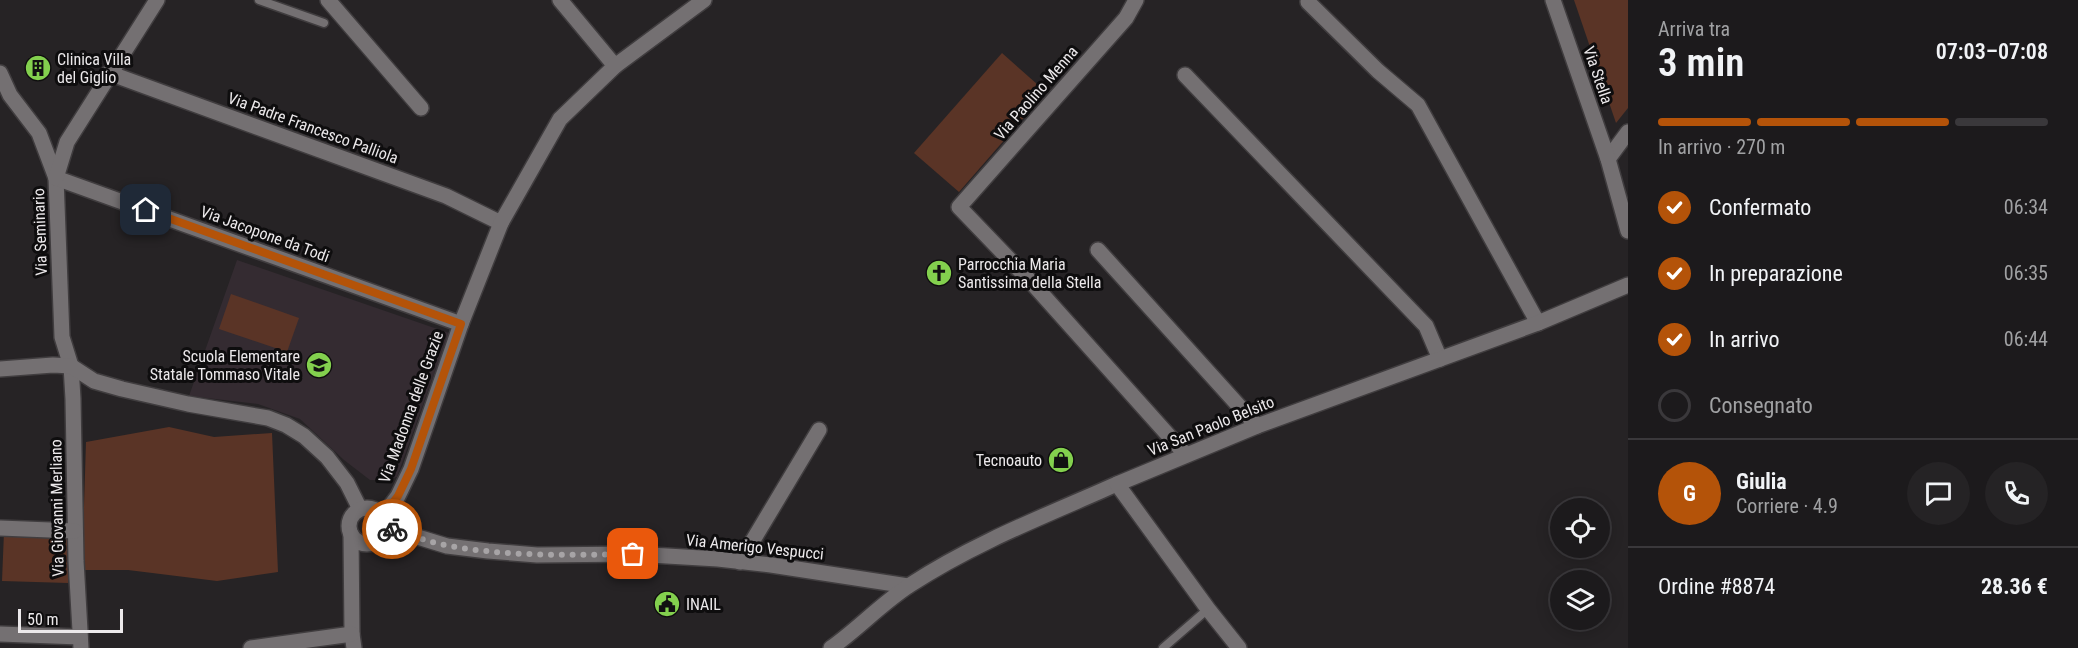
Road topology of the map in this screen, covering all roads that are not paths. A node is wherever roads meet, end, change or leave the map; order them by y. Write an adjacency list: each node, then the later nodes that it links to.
1 (157, 0): 12 (street)
2 (259, 0): 9 (lane)
3 (328, 0): 15 (street)
4 (560, 0): 10 (street)
5 (704, 0): 10 (street, Via Madonna delle Grazie)
6 (1136, 0): 30 (street, Via Paolino Menna)
7 (1553, 0): 17 (street, Via Stella)
8 (1308, 2): 23 (street)
9 (324, 23)
10 (615, 66): 19 (street, Via Madonna delle Grazie)
11 (0, 74): 14 (street, Via Seminario)
12 (109, 74): 18 (street); 19 (street, Via Padre Francesco Palliola)
13 (1185, 75): 25 (street)
14 (5, 93): 18 (street, Via Seminario)
15 (422, 108)
16 (1628, 132): 17 (street)
17 (1608, 159): 20 (street, Via Stella)
18 (56, 178): 24 (street, Via Jacopone da Todi); 26 (street, Via Seminario)
19 (501, 223): 24 (street, Via Madonna delle Grazie)
20 (1628, 231)
21 (1098, 250): 28 (street)
22 (1628, 285): 23 (street, Via San Paolo Belsito)
23 (1538, 323): 25 (street, Via San Paolo Belsito)
24 (461, 324): 33 (street, Via Madonna delle Grazie)
25 (1440, 359): 28 (street, Via San Paolo Belsito)
26 (71, 366): 27 (street); 32 (street); 35 (street, Via Giovanni Merliano)
27 (0, 369)
28 (1257, 426): 30 (street, Via San Paolo Belsito)
29 (819, 430): 37 (street)
30 (1186, 455): 31 (street, Via San Paolo Belsito)
31 (1117, 484): 38 (street, Via San Paolo Belsito); 39 (street)
32 (360, 509): 33 (street); 36 (street)
33 (384, 522): 36 (street); 37 (street, Via Amerigo Vespucci)
34 (0, 528): 35 (street)
35 (75, 531): 42 (street, Via Giovanni Merliano)
36 (351, 534): 41 (street)
37 (740, 561): 38 (street, Via Amerigo Vespucci)
38 (908, 586): 44 (street, Via San Paolo Belsito)
39 (1208, 609): 45 (lane); 46 (street)
40 (0, 634): 42 (street)
41 (353, 641): 43 (street)
42 (81, 643)
43 (251, 648)
44 (831, 648)
45 (1163, 648)
46 (1239, 648)

